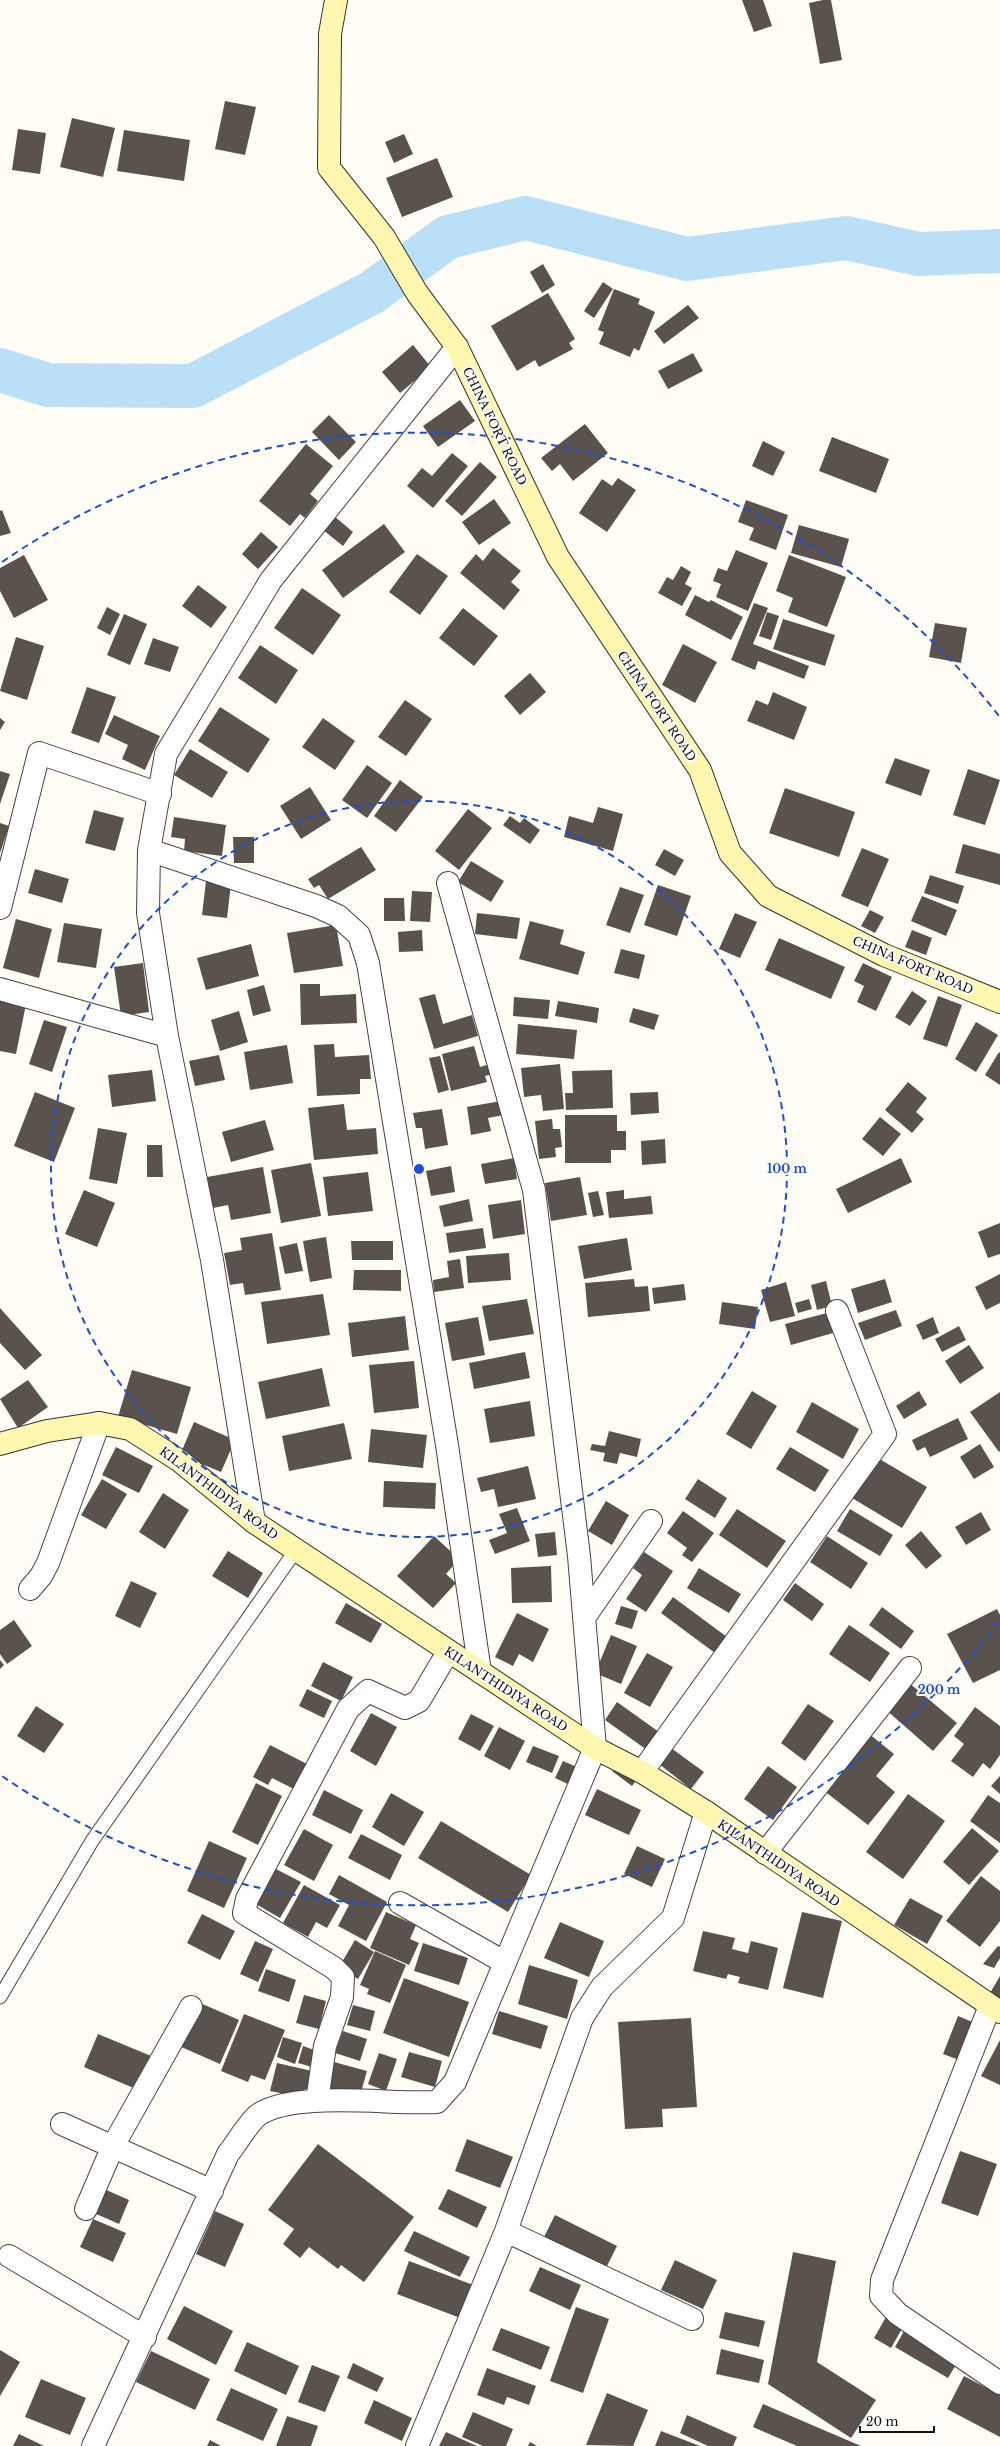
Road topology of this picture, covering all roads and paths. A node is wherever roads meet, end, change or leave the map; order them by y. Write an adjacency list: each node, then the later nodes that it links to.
1 (336, 0): 2 (street, CHINA FORT ROAD)
2 (457, 347): 3 (street); 8 (street, CHINA FORT ROAD)
3 (160, 794): 4 (street); 6 (street)
4 (149, 850): 9 (street); 20 (street)
5 (448, 883): 17 (street)
6 (0, 908)
7 (0, 989): 9 (street)
8 (1000, 1002)
9 (167, 1036): 14 (street)
10 (836, 1311): 22 (street)
11 (100, 1423): 12 (street, KILANTHIDIYA ROAD); 14 (street, KILANTHIDIYA ROAD); 16 (street)
12 (0, 1444)
13 (651, 1520): 17 (street)
14 (254, 1522): 15 (street, KILANTHIDIYA ROAD)
15 (296, 1550): 18 (street, KILANTHIDIYA ROAD); 27 (lane)
16 (30, 1589)
17 (584, 1618): 21 (street)
18 (448, 1652): 20 (street, KILANTHIDIYA ROAD); 30 (street)
19 (910, 1668): 24 (street)
20 (480, 1672): 21 (street, KILANTHIDIYA ROAD)
21 (595, 1748): 22 (street, KILANTHIDIYA ROAD); 26 (street)
22 (642, 1772): 23 (street, KILANTHIDIYA ROAD)
23 (706, 1812): 24 (street, KILANTHIDIYA ROAD); 35 (street)
24 (765, 1852): 29 (street, KILANTHIDIYA ROAD)
25 (400, 1903): 26 (street)
26 (504, 1962): 30 (street)
27 (0, 1997)
28 (191, 2007): 32 (street)
29 (995, 2009): 39 (street)
30 (317, 2101): 33 (street)
31 (62, 2124): 32 (street)
32 (113, 2146): 33 (street); 34 (street)
33 (212, 2191): 38 (street)
34 (86, 2209)
35 (506, 2231): 37 (street); 41 (street)
36 (9, 2256): 38 (street)
37 (692, 2319)
38 (145, 2337): 40 (street)
39 (1000, 2383)
40 (93, 2446)
41 (417, 2446)

